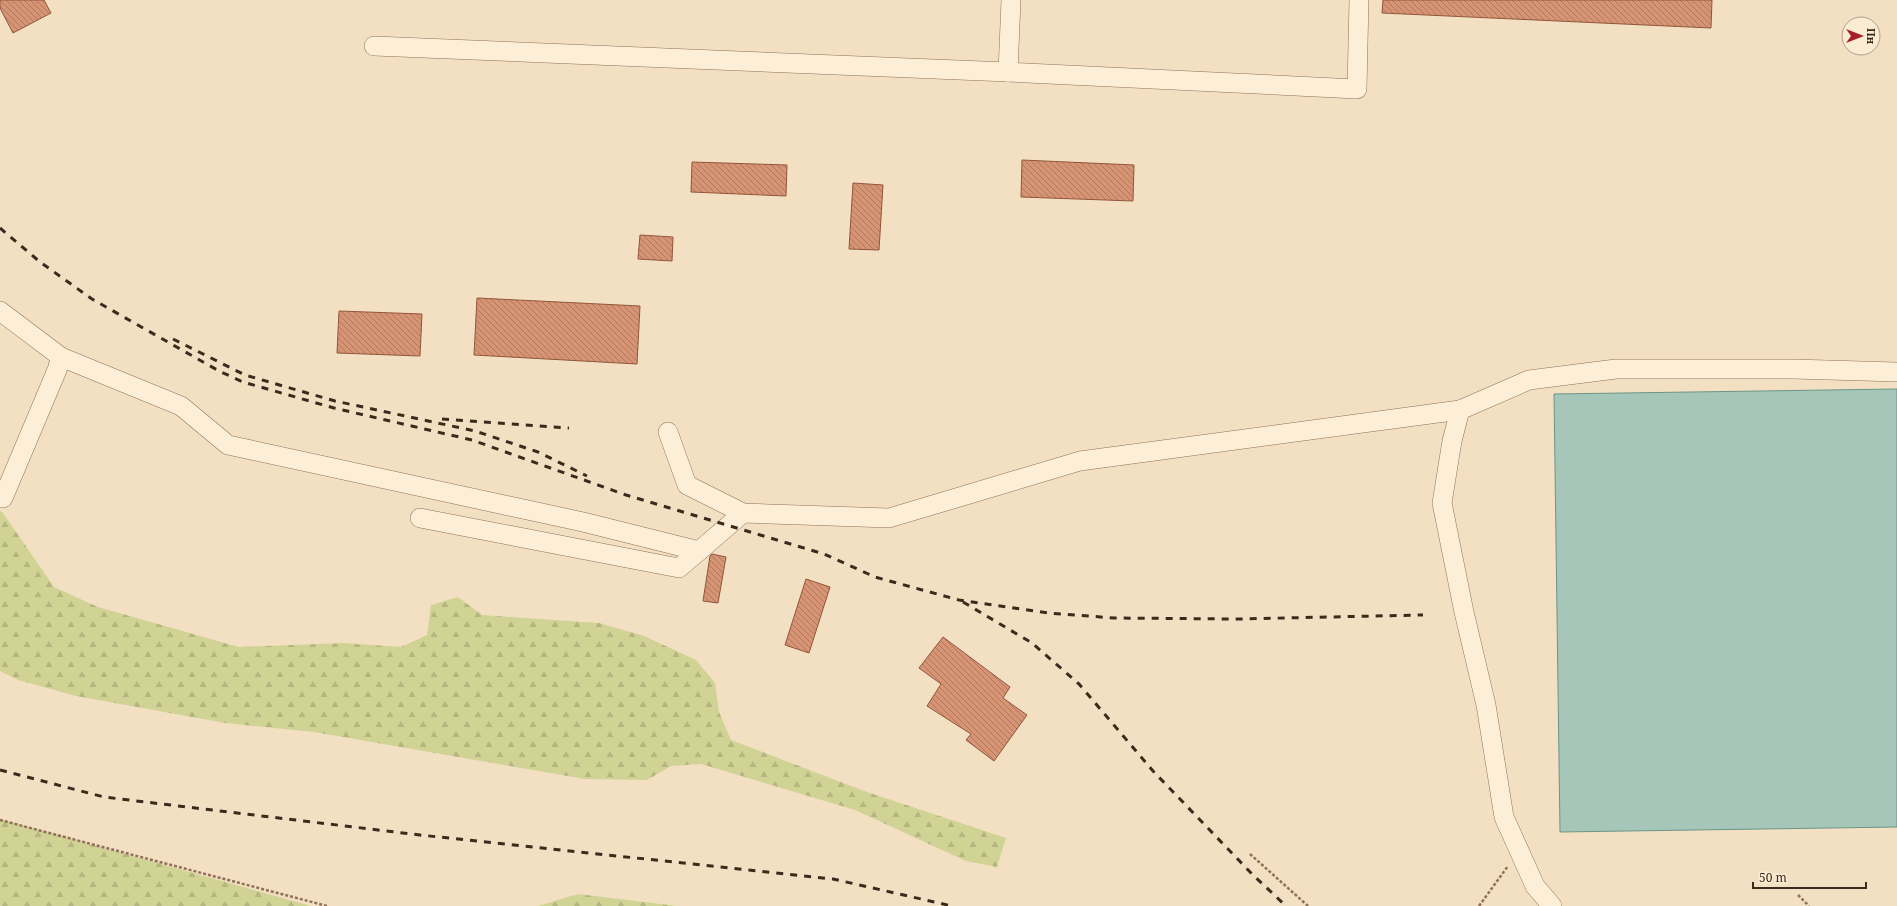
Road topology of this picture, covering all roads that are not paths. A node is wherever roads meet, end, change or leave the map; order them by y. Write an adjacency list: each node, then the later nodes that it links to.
1 (1011, 0): 4 (lane)
2 (1359, 0): 4 (lane)
3 (374, 46): 4 (lane)
4 (1008, 72)
5 (0, 312): 6 (lane)
6 (61, 357): 10 (lane); 13 (lane)
7 (1897, 372): 8 (lane)
8 (1460, 410): 11 (lane); 14 (lane)
9 (668, 432): 11 (lane)
10 (3, 498)
11 (743, 513): 13 (lane)
12 (420, 518): 13 (lane)
13 (699, 551)
14 (1552, 906)

